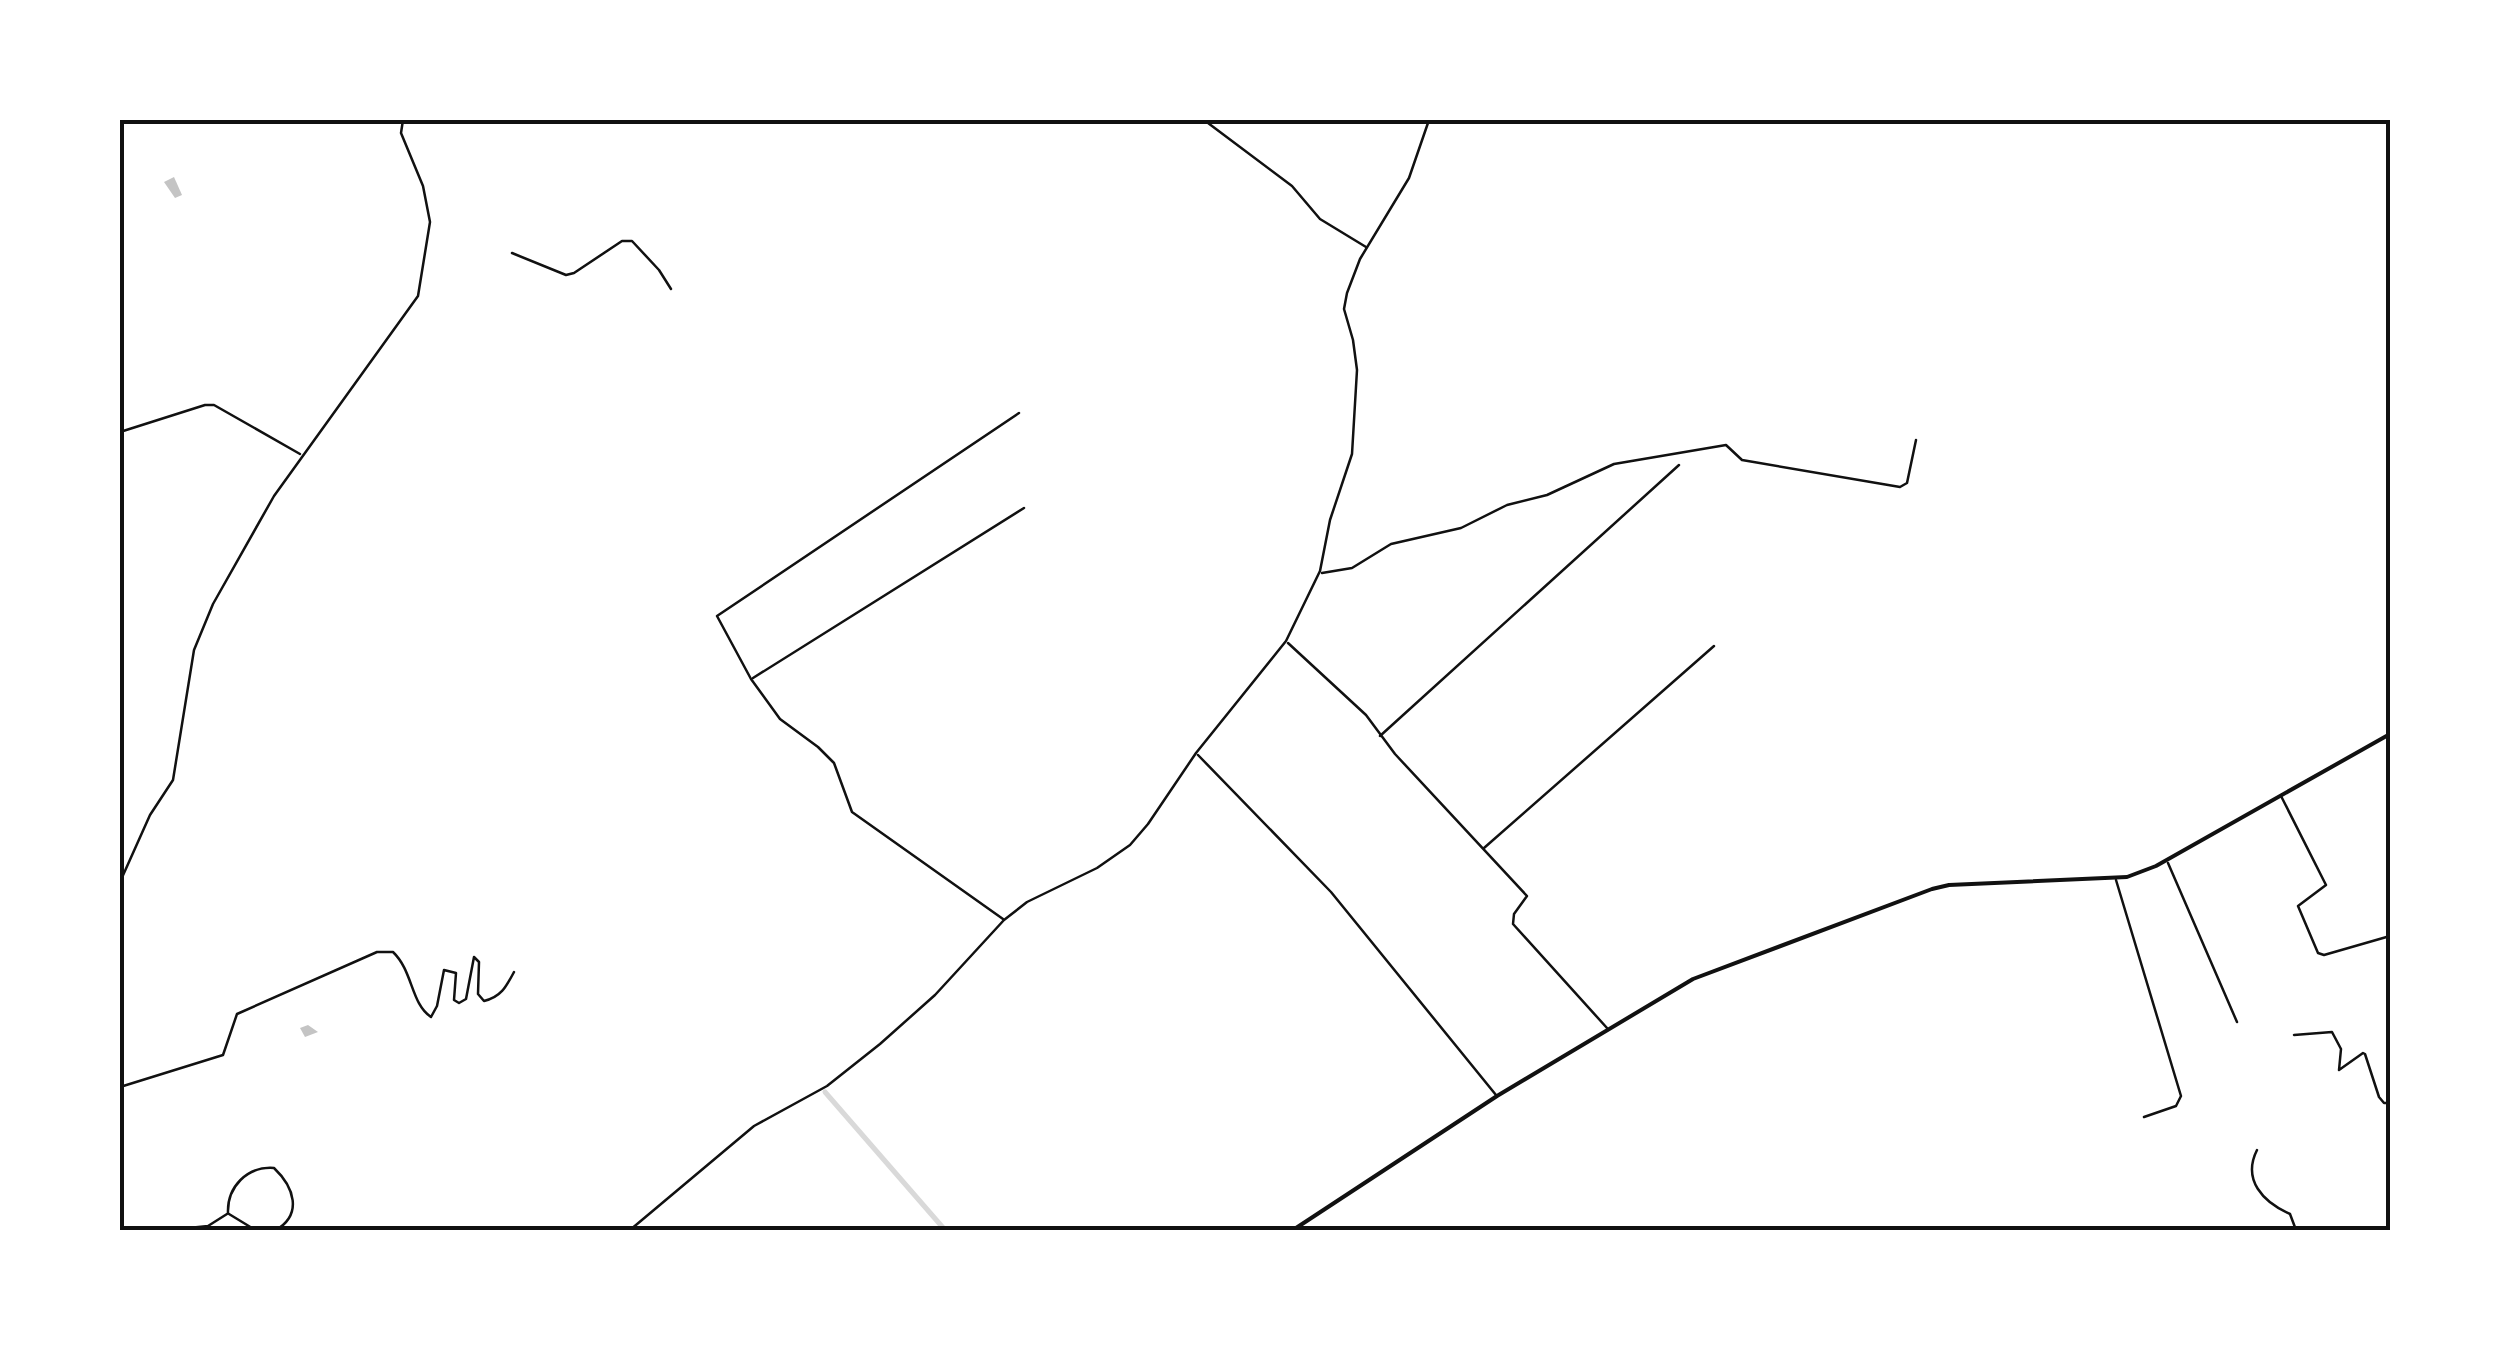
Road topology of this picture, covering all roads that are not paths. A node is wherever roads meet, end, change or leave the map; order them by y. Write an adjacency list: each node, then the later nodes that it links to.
1 (403, 120): 10 (street)
2 (1204, 120): 4 (street)
3 (1429, 120): 4 (street)
4 (1367, 248): 13 (street)
5 (512, 253): 6 (street)
6 (671, 289)
7 (1018, 413): 16 (street)
8 (120, 432): 10 (street)
9 (1916, 440): 13 (street)
10 (302, 455): 24 (street)
11 (1680, 465): 17 (street)
12 (1024, 508): 16 (street)
13 (1319, 573): 14 (street)
14 (1286, 641): 17 (street); 19 (street)
15 (1714, 646): 21 (street)
16 (752, 679): 25 (street)
17 (1380, 736): 21 (street)
18 (2389, 736): 20 (main road)
19 (1196, 754): 25 (street); 32 (street)
20 (2281, 796): 22 (main road); 26 (street)
21 (1483, 849): 29 (street)
22 (2166, 860): 23 (main road); 28 (street)
23 (2116, 878): 29 (main road); 34 (street)
24 (120, 882)
25 (1004, 920): 40 (street)
26 (2390, 936)
27 (514, 972): 31 (street)
28 (2237, 1022)
29 (1608, 1030): 32 (main road)
30 (2294, 1034): 33 (street)
31 (120, 1087)
32 (1496, 1096): 41 (main road)
33 (2390, 1103)
34 (2144, 1118)
35 (2257, 1150): 42 (street)
36 (228, 1213): 37 (street); 38 (street); 39 (street)
37 (169, 1230)
38 (262, 1230)
39 (276, 1230)
40 (630, 1230)
41 (1292, 1230)
42 (2296, 1230)

